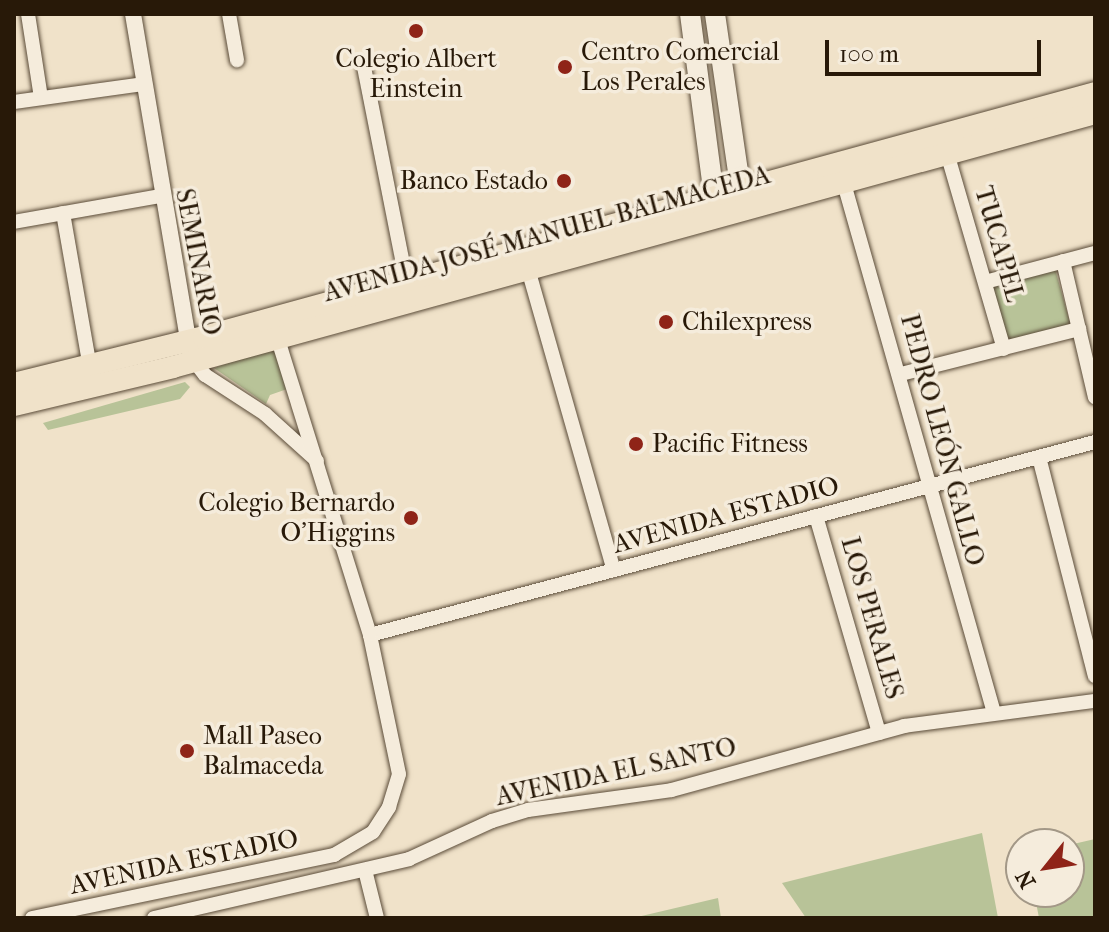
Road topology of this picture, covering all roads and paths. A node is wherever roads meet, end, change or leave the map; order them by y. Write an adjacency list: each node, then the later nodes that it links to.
1 (28, 14): 12 (street)
2 (133, 14): 10 (street, SEMINARIO)
3 (229, 14): 8 (street)
4 (690, 14): 6 (main road)
5 (715, 14): 7 (main road)
6 (693, 41): 7 (main road); 19 (main road)
7 (719, 41): 18 (main road)
8 (237, 60)
9 (364, 67): 25 (street)
10 (143, 84): 12 (street); 17 (street, SEMINARIO)
11 (1095, 93): 18 (main road, AVENIDA JOSÉ MANUEL BALMACEDA)
12 (41, 98): 13 (street)
13 (14, 102)
14 (1095, 113): 15 (main road, AVENIDA JOSÉ MANUEL BALMACEDA)
15 (947, 153): 16 (main road, AVENIDA JOSÉ MANUEL BALMACEDA); 26 (street, TUCAPEL)
16 (843, 180): 18 (main road, AVENIDA JOSÉ MANUEL BALMACEDA); 32 (street, PEDRO LEÓN GALLO)
17 (160, 196): 20 (street); 30 (street, SEMINARIO)
18 (742, 199): 19 (main road, AVENIDA JOSÉ MANUEL BALMACEDA)
19 (715, 207): 24 (main road, AVENIDA JOSÉ MANUEL BALMACEDA); 25 (main road, AVENIDA JOSÉ MANUEL BALMACEDA)
20 (63, 213): 21 (street); 31 (street)
21 (14, 222)
22 (1095, 253): 23 (street)
23 (1063, 261): 26 (street); 27 (street)
24 (528, 269): 28 (main road, AVENIDA JOSÉ MANUEL BALMACEDA); 41 (street)
25 (406, 280): 30 (main road, AVENIDA JOSÉ MANUEL BALMACEDA)
26 (985, 282): 29 (street, TUCAPEL)
27 (1079, 329): 29 (street); 34 (street)
28 (277, 337): 30 (main road, AVENIDA JOSÉ MANUEL BALMACEDA); 38 (street, AVENIDA ESTADIO)
29 (1004, 349): 32 (street)
30 (190, 352): 31 (main road, AVENIDA JOSÉ MANUEL BALMACEDA); 35 (main road, AVENIDA JOSÉ MANUEL BALMACEDA); 38 (street, SEMINARIO)
31 (90, 368): 33 (main road, AVENIDA JOSÉ MANUEL BALMACEDA)
32 (901, 374): 39 (street, PEDRO LEÓN GALLO)
33 (14, 384)
34 (1095, 397)
35 (14, 405)
36 (1095, 442): 37 (street, AVENIDA ESTADIO)
37 (1039, 457): 39 (street, AVENIDA ESTADIO); 43 (street)
38 (317, 461): 42 (street, AVENIDA ESTADIO)
39 (929, 486): 40 (street, AVENIDA ESTADIO); 45 (street, PEDRO LEÓN GALLO)
40 (816, 516): 41 (street, AVENIDA ESTADIO); 46 (street, LOS PERALES)
41 (614, 570): 42 (street, AVENIDA ESTADIO)
42 (370, 635): 48 (street, AVENIDA ESTADIO)
43 (1095, 676)
44 (1095, 701): 45 (street, AVENIDA EL SANTO)
45 (994, 713): 46 (street, AVENIDA EL SANTO)
46 (879, 733): 47 (street, AVENIDA EL SANTO)
47 (365, 870): 49 (street, AVENIDA EL SANTO); 50 (street)
48 (32, 918)
49 (154, 918)
50 (377, 918)

